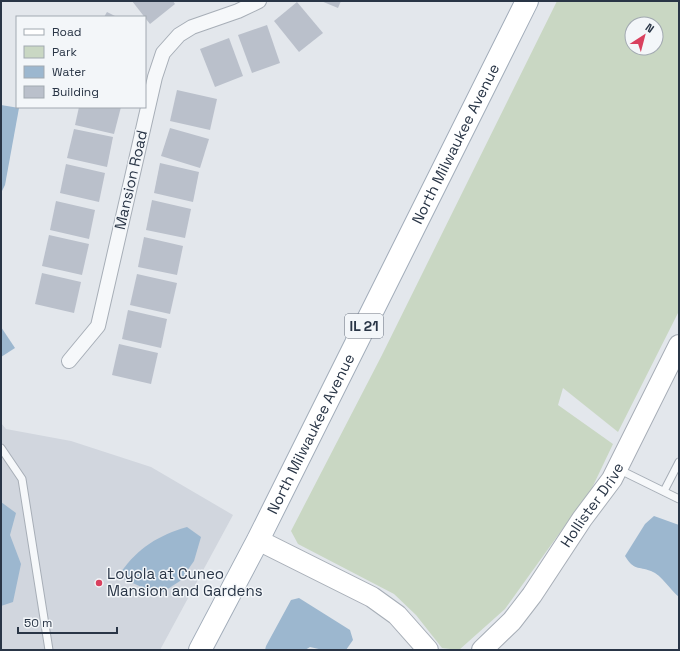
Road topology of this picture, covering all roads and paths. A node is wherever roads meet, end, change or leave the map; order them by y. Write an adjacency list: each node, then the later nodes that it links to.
1 (259, 1): 4 (street, Mansion Road)
2 (527, 1): 10 (main road, North Milwaukee Avenue / IL 21)
3 (679, 345): 7 (street, Hollister Drive)
4 (69, 361)
5 (1, 448): 12 (lane)
6 (679, 462): 8 (lane)
7 (617, 469): 8 (lane); 14 (street, Hollister Drive)
8 (664, 492): 9 (lane)
9 (679, 499)
10 (258, 540): 11 (street); 13 (main road, North Milwaukee Avenue / IL 21)
11 (426, 649)
12 (49, 650)
13 (200, 650)
14 (482, 650)

